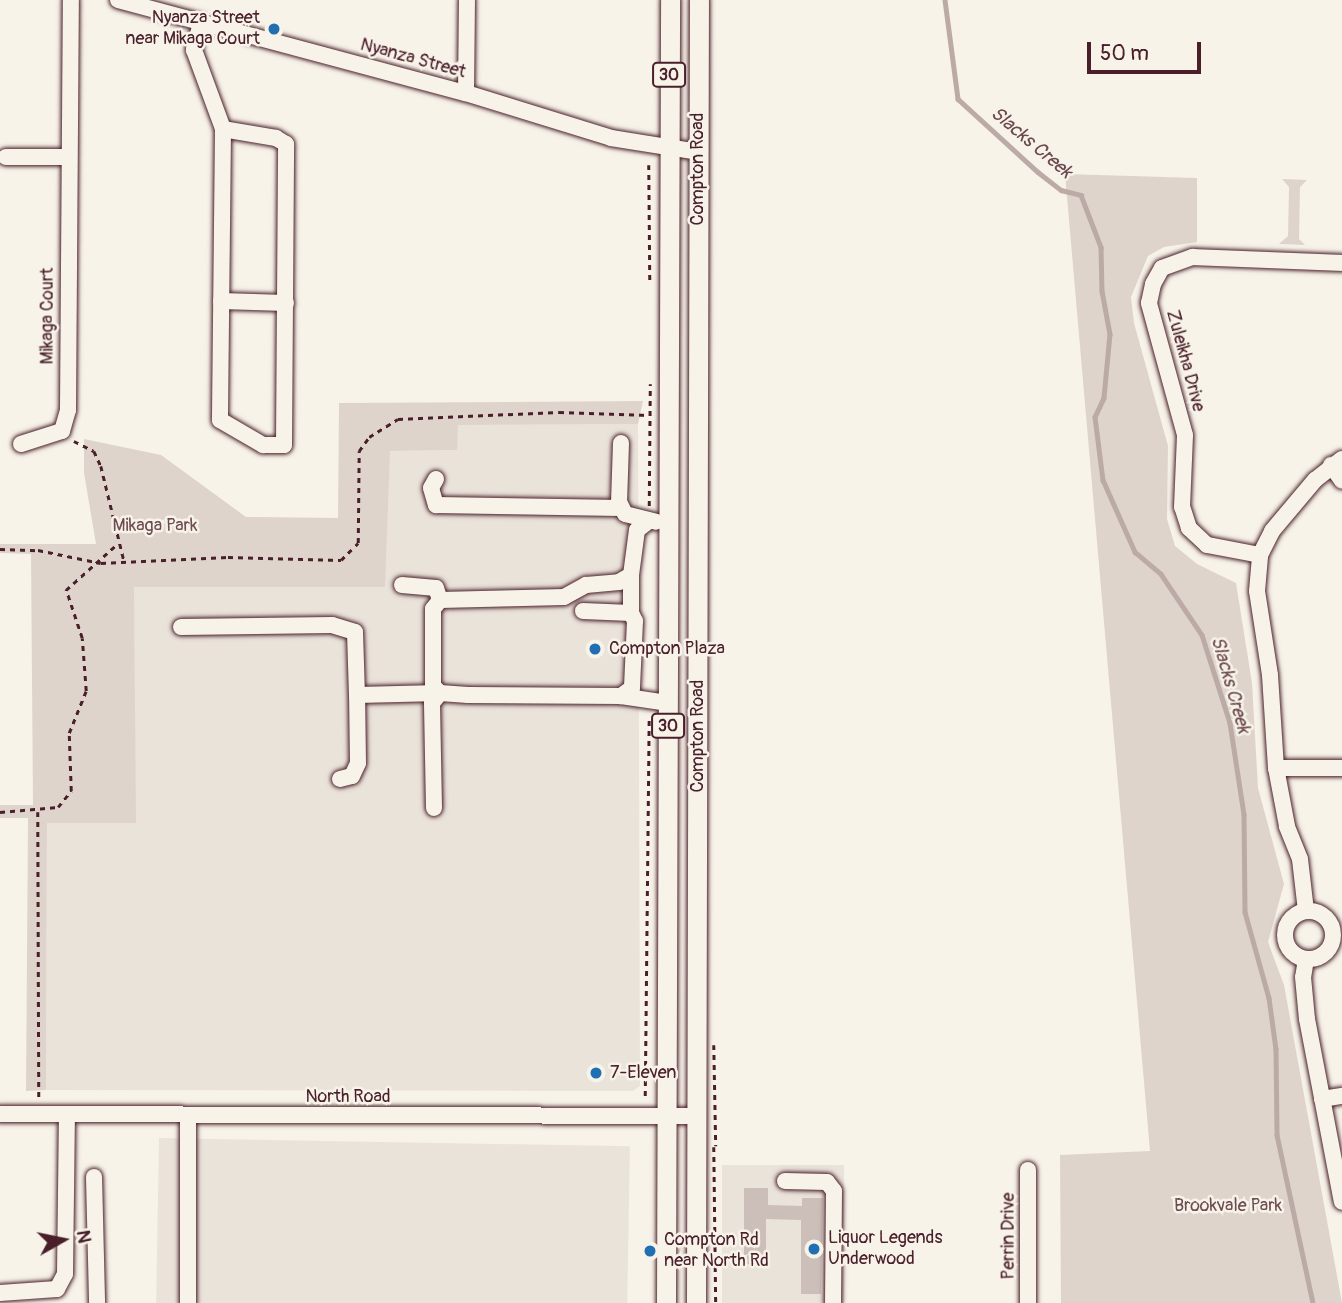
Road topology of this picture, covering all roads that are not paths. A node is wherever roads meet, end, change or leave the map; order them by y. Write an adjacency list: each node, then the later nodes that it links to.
1 (71, 0): 12 (street, Mikaga Court)
2 (118, 0): 6 (street, Nyanza Street)
3 (467, 0): 7 (street)
4 (670, 0): 9 (main road, Compton Road / 30)
5 (699, 0): 10 (main road, Compton Road / 30)
6 (201, 23): 7 (street, Nyanza Street); 8 (street)
7 (466, 93): 9 (street, Nyanza Street)
8 (223, 129): 14 (street); 15 (street)
9 (669, 150): 10 (street, Nyanza Street); 22 (main road, Compton Road / 30)
10 (698, 152): 47 (main road, Compton Road / 30)
11 (6, 157): 12 (street)
12 (66, 157): 17 (street, Mikaga Court)
13 (1342, 263): 23 (street, Zuleikha Drive)
14 (221, 301): 15 (street); 15 (street)
15 (286, 303)
16 (621, 443): 21 (street)
17 (21, 444)
18 (1337, 462): 20 (street); 23 (street)
19 (436, 479): 21 (street)
20 (1342, 481)
21 (621, 508): 22 (street)
22 (659, 523): 24 (street); 33 (main road, Compton Road / 30)
23 (1260, 555): 34 (street)
24 (631, 575): 26 (street); 28 (street)
25 (402, 585): 26 (street)
26 (440, 600): 30 (street)
27 (583, 611): 28 (street)
28 (631, 613): 32 (street)
29 (181, 627): 31 (street)
30 (440, 693): 31 (street); 32 (street); 37 (street)
31 (357, 695): 36 (street)
32 (621, 696): 33 (street)
33 (668, 704): 46 (main road, Compton Road / 30)
34 (1276, 768): 35 (street); 38 (street)
35 (1342, 768)
36 (340, 779)
37 (434, 808)
38 (1306, 911): 39 (street); 40 (street)
39 (1338, 935): 40 (street)
40 (1306, 959): 42 (street)
41 (1342, 1096): 42 (street)
42 (1322, 1099): 51 (street)
43 (0, 1114): 44 (street, North Road)
44 (66, 1116): 45 (street, North Road); 52 (street)
45 (188, 1116): 46 (street, North Road); 54 (street)
46 (667, 1116): 47 (street, North Road); 55 (main road, Compton Road / 30)
47 (697, 1116): 56 (main road, Compton Road / 30)
48 (1028, 1170): 58 (street, Perrin Drive)
49 (94, 1177): 53 (street)
50 (785, 1181): 57 (street)
51 (1342, 1202)
52 (0, 1293)
53 (97, 1303)
54 (188, 1303)
55 (666, 1303)
56 (696, 1303)
57 (833, 1303)
58 (1028, 1303)

